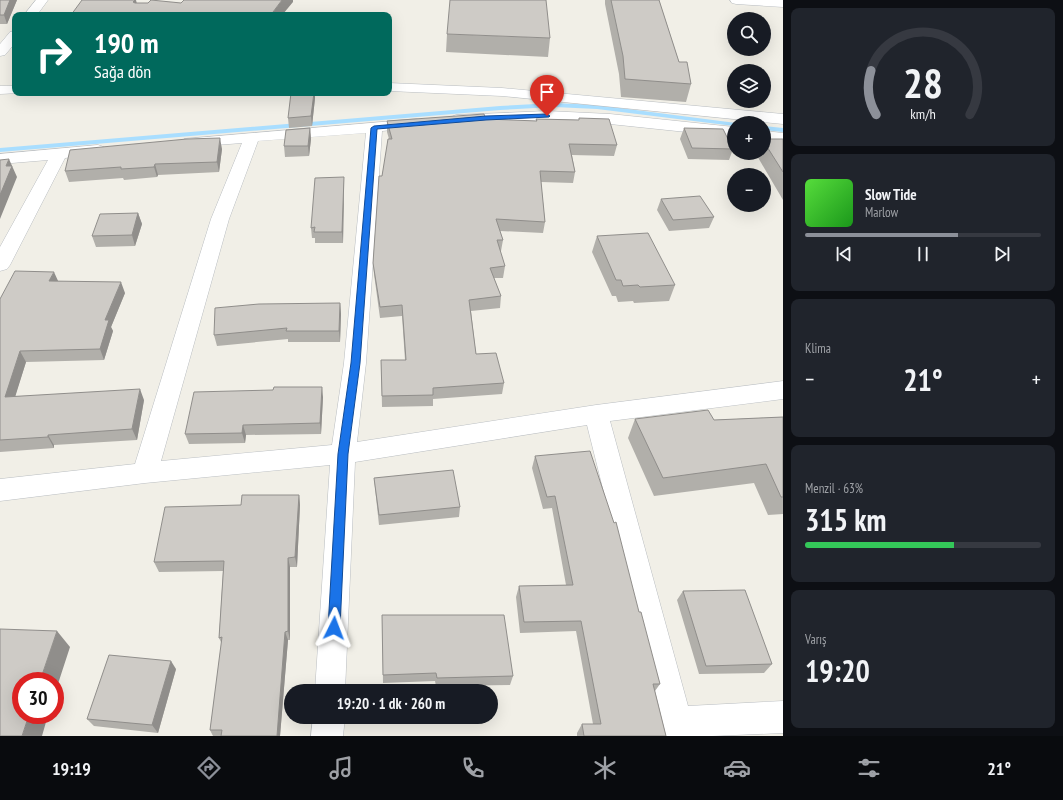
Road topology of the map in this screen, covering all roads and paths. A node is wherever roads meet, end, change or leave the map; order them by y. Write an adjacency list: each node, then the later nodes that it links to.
1 (42, 0): 4 (street)
2 (736, 0): 3 (street)
3 (783, 3)
4 (32, 12)
5 (10, 39): 6 (street)
6 (0, 52)
7 (392, 87): 10 (street)
8 (0, 90): 9 (street)
9 (12, 90)
10 (783, 119)
11 (374, 128): 12 (street); 13 (street); 23 (street)
12 (727, 131)
13 (252, 137): 16 (street); 24 (street)
14 (771, 137): 15 (street)
15 (783, 138)
16 (175, 144)
17 (113, 149): 18 (street)
18 (59, 154): 19 (street); 20 (street)
19 (0, 159)
20 (0, 265)
21 (783, 390): 22 (street)
22 (596, 414): 23 (street); 29 (street)
23 (343, 454): 24 (street); 26 (street)
24 (145, 473): 25 (street)
25 (0, 490)
26 (330, 684)
27 (783, 717): 29 (street)
28 (329, 724): 30 (street)
29 (679, 729)
30 (328, 736)

